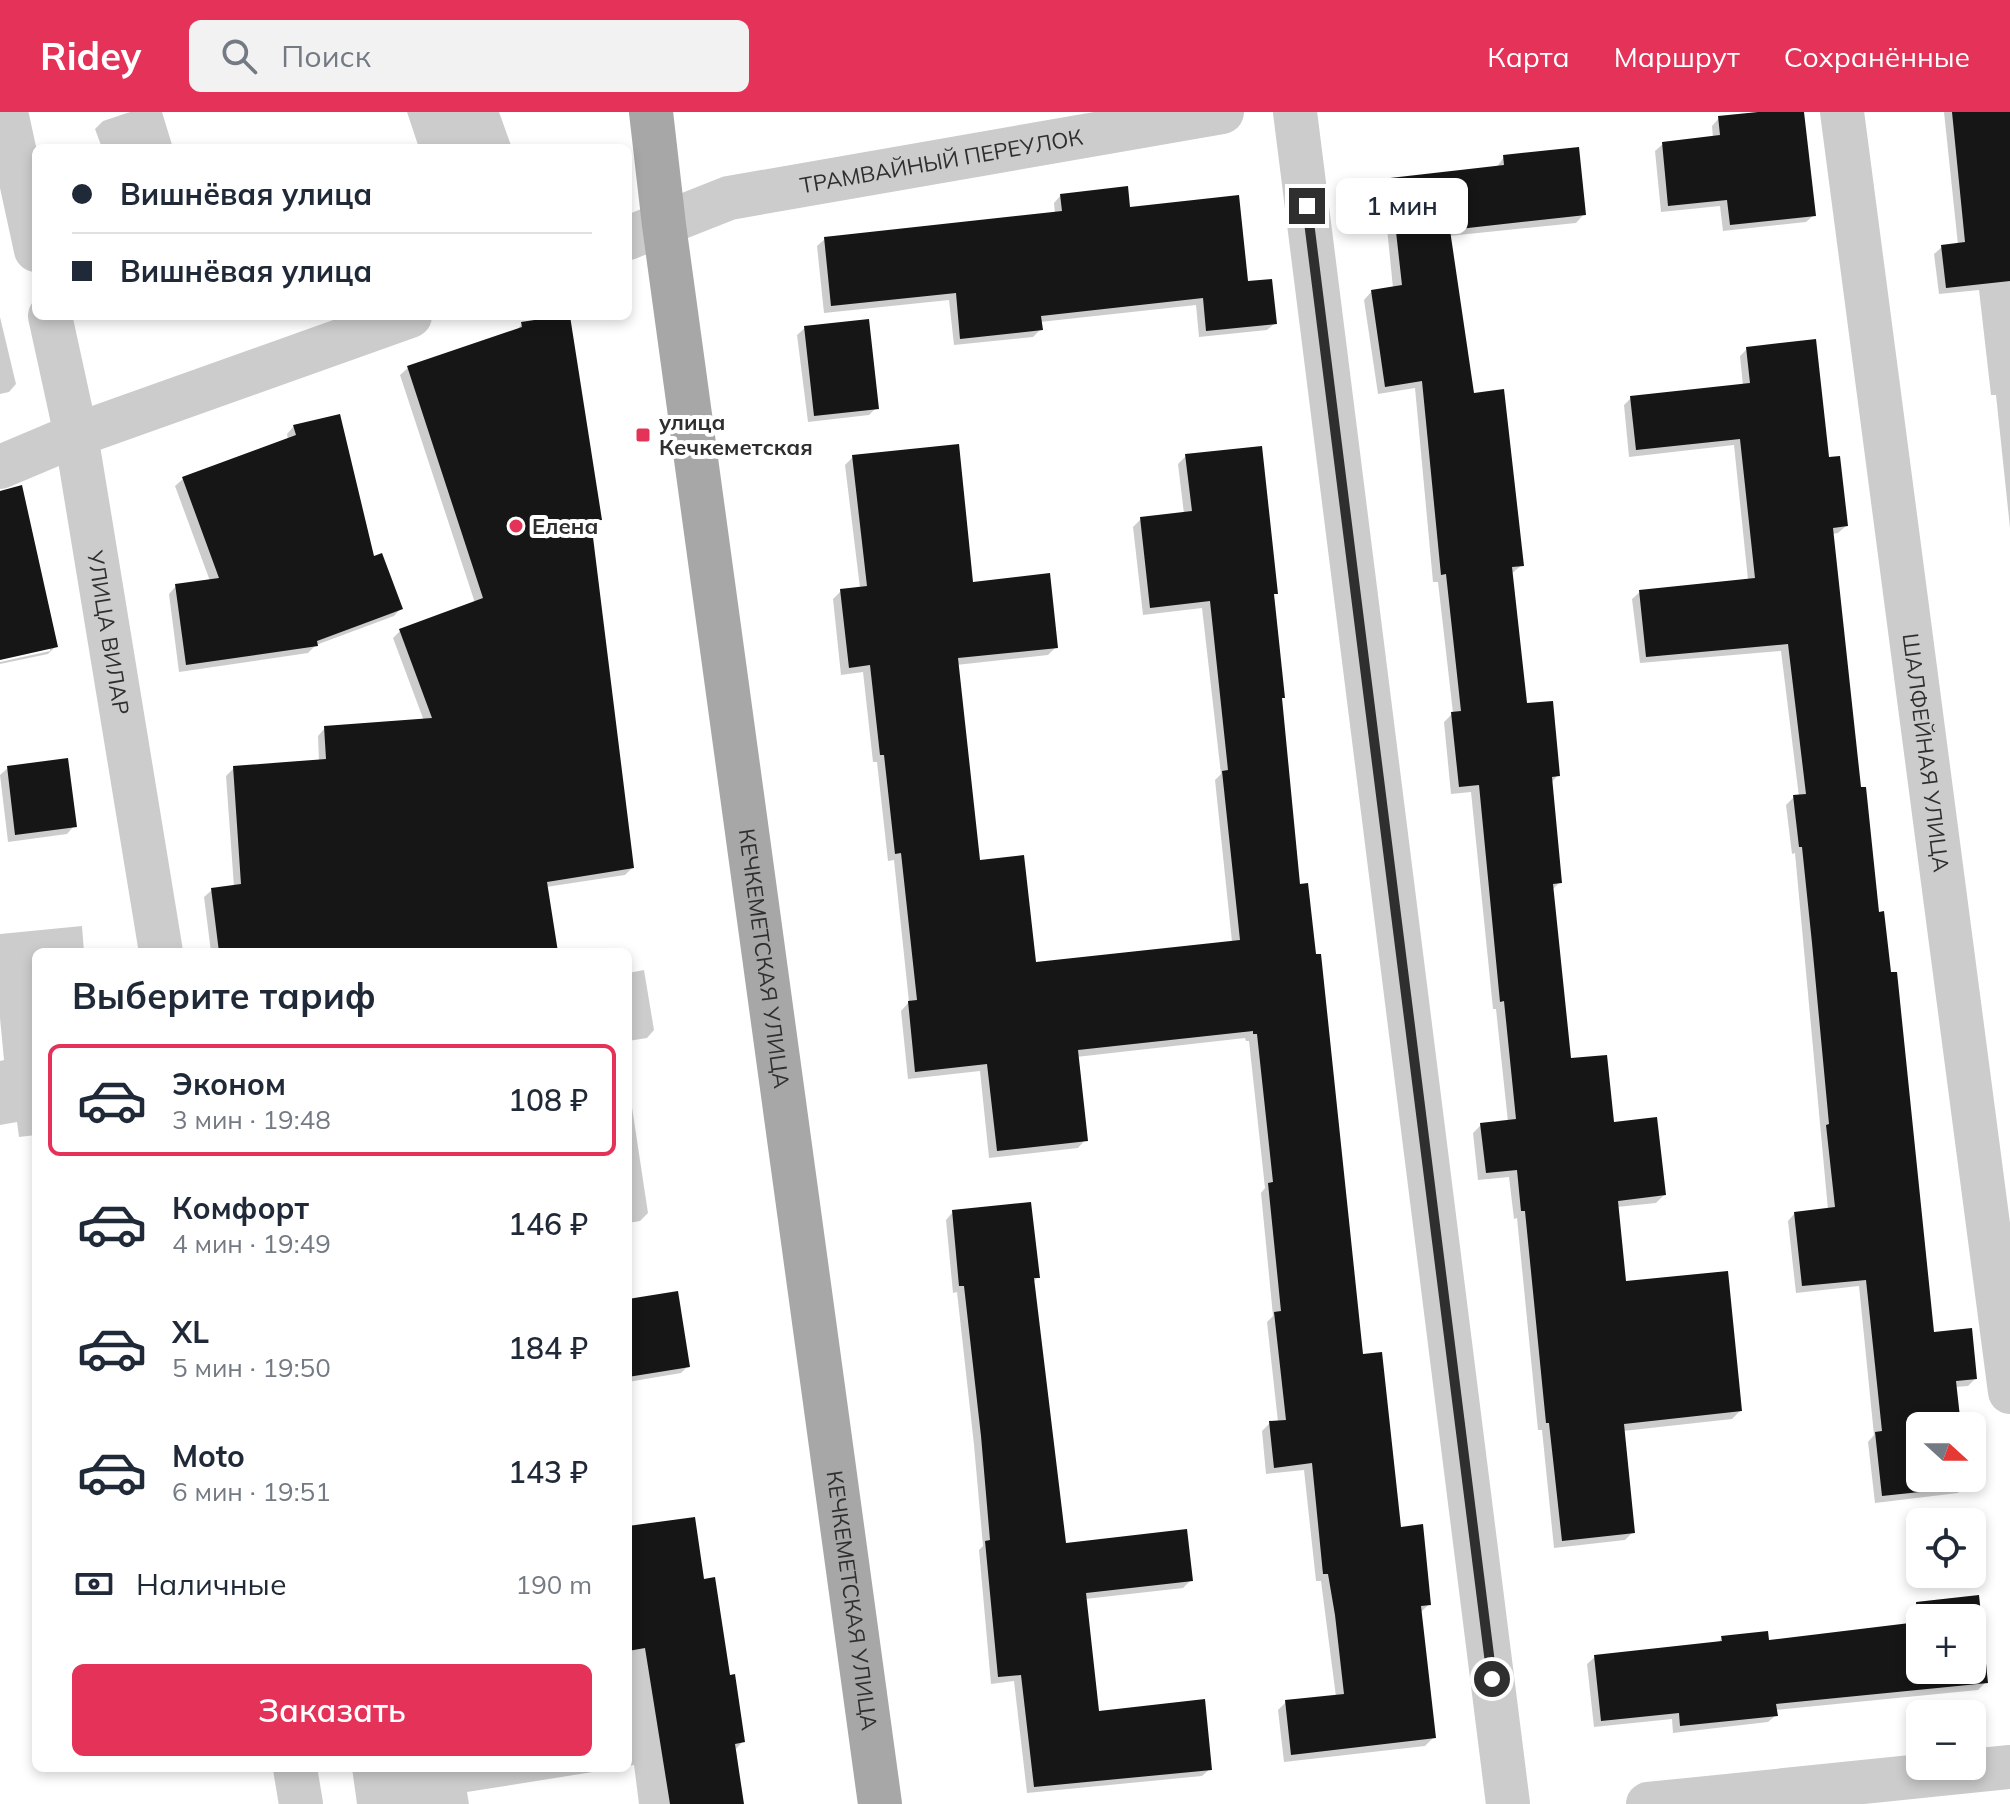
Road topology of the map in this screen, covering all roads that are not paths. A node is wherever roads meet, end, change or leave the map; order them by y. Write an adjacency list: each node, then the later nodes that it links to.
1 (6, 112): 6 (street)
2 (651, 112): 7 (main road, КЕЧКЕМЕТСКАЯ УЛИЦА)
3 (1222, 112): 7 (street, ТРАМВАЙНЫЙ ПЕРЕУЛОК)
4 (1295, 112): 18 (street)
5 (1842, 112): 13 (street, ШАЛФЕЙНАЯ УЛИЦА)
6 (32, 232)
7 (646, 232): 17 (main road, КЕЧКЕМЕТСКАЯ УЛИЦА)
8 (51, 320): 10 (street, УЛИЦА ВИЛАР)
9 (399, 320): 10 (street)
10 (76, 435): 11 (street); 12 (street, УЛИЦА ВИЛАР)
11 (0, 467)
12 (160, 948)
13 (2010, 1392)
14 (2010, 1767): 19 (street)
15 (296, 1772): 16 (street)
16 (301, 1804)
17 (880, 1804)
18 (1508, 1804)
19 (1648, 1804)

